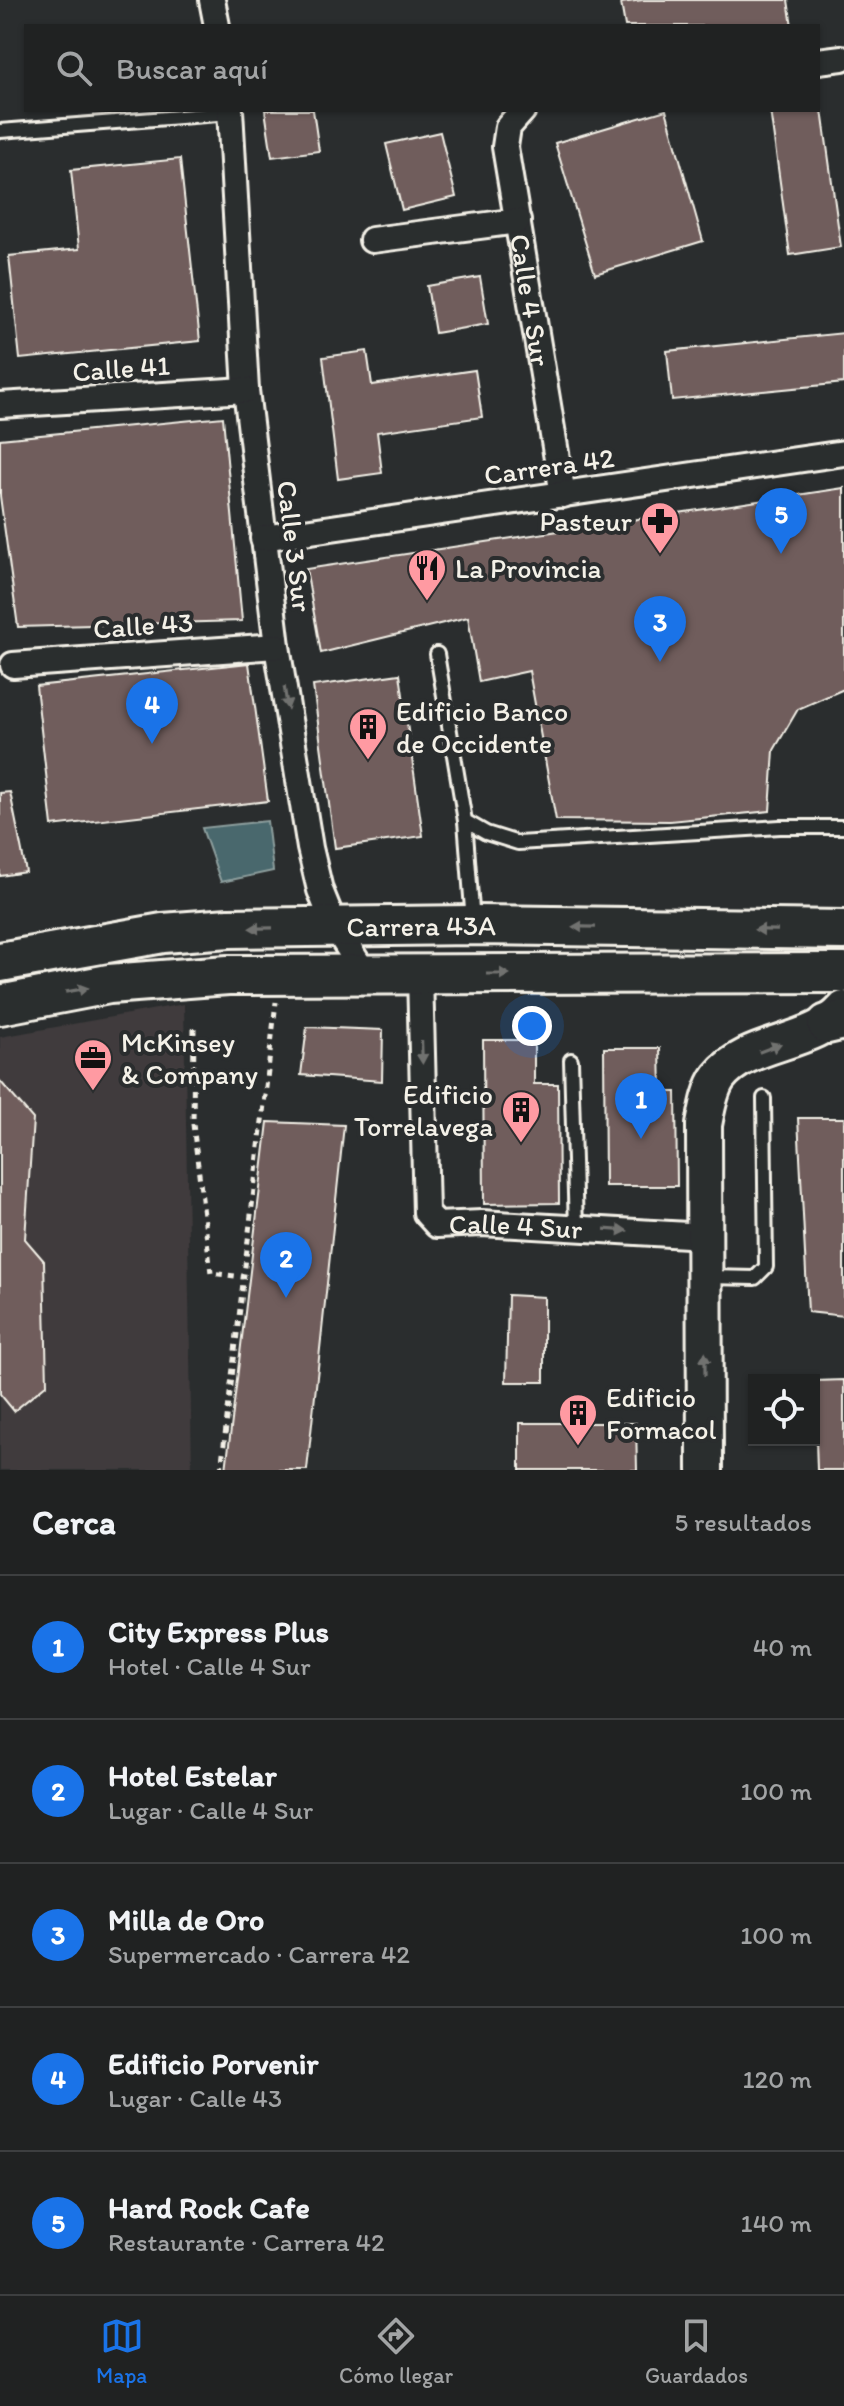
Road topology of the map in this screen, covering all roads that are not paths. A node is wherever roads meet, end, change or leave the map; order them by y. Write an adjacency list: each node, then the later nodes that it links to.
1 (212, 0): 2 (street)
2 (217, 24)
3 (231, 112): 5 (lane); 8 (street, Calle 3 Sur)
4 (521, 112): 6 (street, Calle 4 Sur)
5 (0, 131)
6 (518, 221): 7 (street); 11 (street, Calle 4 Sur)
7 (372, 240)
8 (246, 390): 9 (street, Calle 41); 12 (street, Calle 3 Sur)
9 (0, 405)
10 (844, 453): 11 (street, Carrera 42)
11 (563, 495): 12 (street, Carrera 42)
12 (263, 538): 13 (street, Calle 3 Sur)
13 (277, 646): 15 (street, Calle 43); 19 (street, Calle 3 Sur, one-way to 19)
14 (437, 654): 16 (lane)
15 (13, 665)
16 (465, 821): 17 (lane); 18 (lane)
17 (844, 827)
18 (473, 925): 19 (main road, Carrera 43A); 20 (main road, Carrera 43A, one-way to 18)
19 (335, 927): 21 (main road, Carrera 43A, one-way to 21); 23 (street, Calle 3 Sur)
20 (844, 930)
21 (0, 962)
22 (844, 973): 24 (main road, Carrera 43A, one-way to 22)
23 (365, 974): 24 (main road, Carrera 43A); 25 (main road, Carrera 43A, one-way to 23)
24 (420, 974): 29 (street, Calle 4 Sur, one-way to 29)
25 (0, 1005)
26 (838, 1018): 30 (street, one-way to 26)
27 (571, 1060): 29 (lane)
28 (764, 1098): 31 (lane)
29 (576, 1228): 30 (street, Calle 4 Sur, one-way to 30)
30 (705, 1236): 31 (street)
31 (705, 1277): 32 (street, one-way to 31)
32 (705, 1470)

